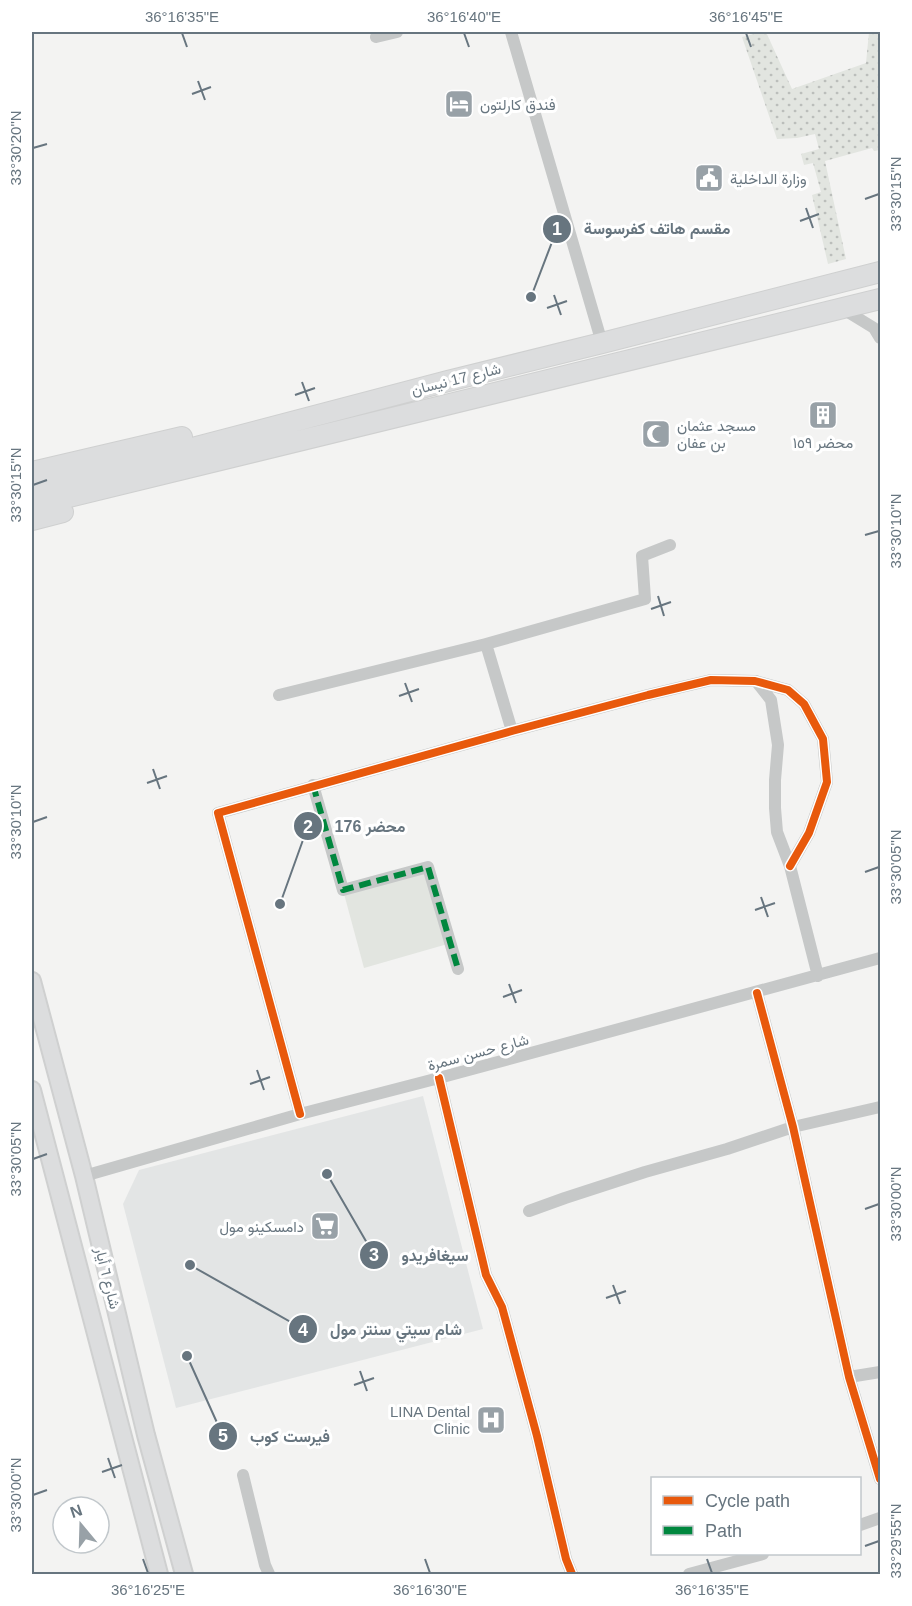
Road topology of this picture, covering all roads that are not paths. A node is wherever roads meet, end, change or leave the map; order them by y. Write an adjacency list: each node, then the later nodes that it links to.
1 (396, 32): 3 (street)
2 (511, 32): 8 (street)
3 (376, 37)
4 (880, 272): 8 (main road, شارع 17 نيسان)
5 (880, 299): 6 (main road, شارع 17 نيسان)
6 (843, 309): 7 (street); 10 (main road, شارع 17 نيسان)
7 (880, 338)
8 (602, 343): 9 (main road, شارع 17 نيسان)
9 (448, 381): 11 (main road); 12 (main road, شارع 17 نيسان)
10 (452, 402): 13 (main road, شارع 17 نيسان); 14 (main road)
11 (32, 472)
12 (32, 490)
13 (32, 506)
14 (32, 520)
15 (670, 545): 16 (street)
16 (486, 644): 18 (street); 19 (street)
17 (755, 681): 19 (street); 21 (street); 21 (street)
18 (279, 695)
19 (512, 731): 20 (street)
20 (313, 785): 23 (street); 30 (street)
21 (790, 866): 24 (street)
22 (880, 958): 24 (street, شارع حسن سمرة)
23 (458, 969)
24 (818, 976): 26 (street, شارع حسن سمرة)
25 (32, 981): 32 (main road, شارع ٦ أيار)
26 (757, 993): 27 (street, شارع حسن سمرة); 31 (street)
27 (439, 1078): 30 (street, شارع حسن سمرة); 45 (street)
28 (32, 1090): 42 (main road, شارع ٦ أيار)
29 (880, 1107): 31 (street)
30 (300, 1114): 32 (street, شارع حسن سمرة)
31 (793, 1127): 33 (street); 35 (street)
32 (84, 1176): 43 (main road, شارع ٦ أيار)
33 (529, 1211)
34 (880, 1372): 35 (street)
35 (849, 1377): 37 (street)
36 (243, 1475): 44 (street)
37 (880, 1479)
38 (880, 1518): 39 (street)
39 (861, 1525)
40 (760, 1555): 41 (street)
41 (717, 1571): 46 (street)
42 (159, 1575)
43 (184, 1575)
44 (269, 1575)
45 (572, 1575)
46 (689, 1575)

